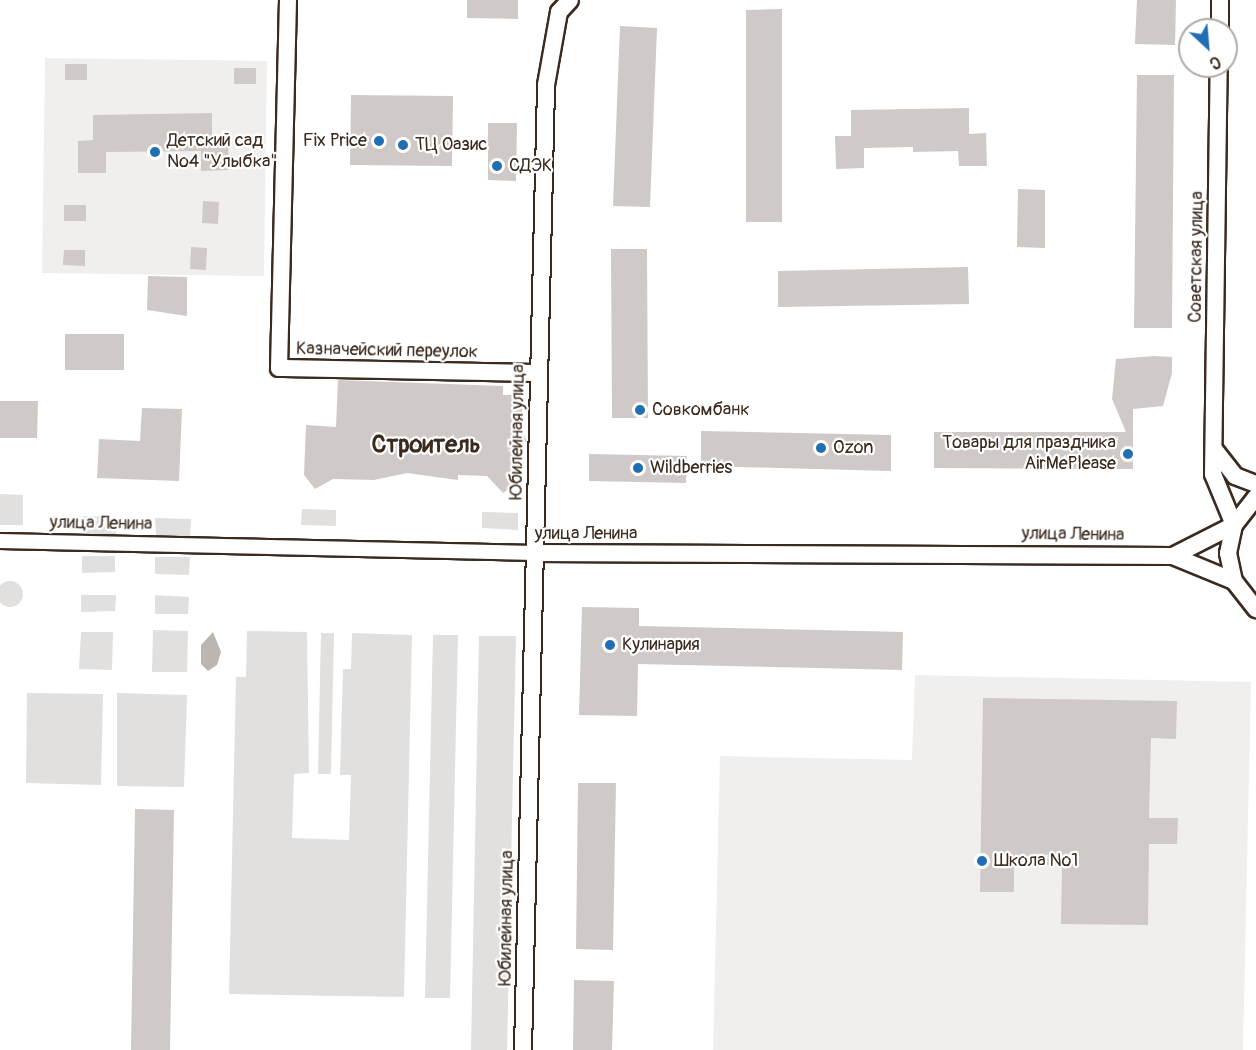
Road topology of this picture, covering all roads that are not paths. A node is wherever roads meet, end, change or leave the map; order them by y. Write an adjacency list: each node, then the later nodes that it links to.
1 (288, 0): 6 (street, Казначейский переулок)
2 (570, 0): 6 (street, Юбилейная улица)
3 (1220, 0): 4 (street)
4 (1220, 18)
5 (1219, 78): 7 (street, Советская улица)
6 (538, 373): 12 (street, Юбилейная улица)
7 (1214, 448): 8 (street); 10 (street, Советская улица)
8 (1256, 484)
9 (1256, 497): 10 (street)
10 (1234, 525): 13 (street); 14 (street)
11 (0, 541): 12 (street, улица Ленина)
12 (535, 553): 13 (street, улица Ленина); 16 (street, Юбилейная улица)
13 (1173, 556): 14 (street)
14 (1234, 581): 15 (street)
15 (1256, 609)
16 (524, 1050)

